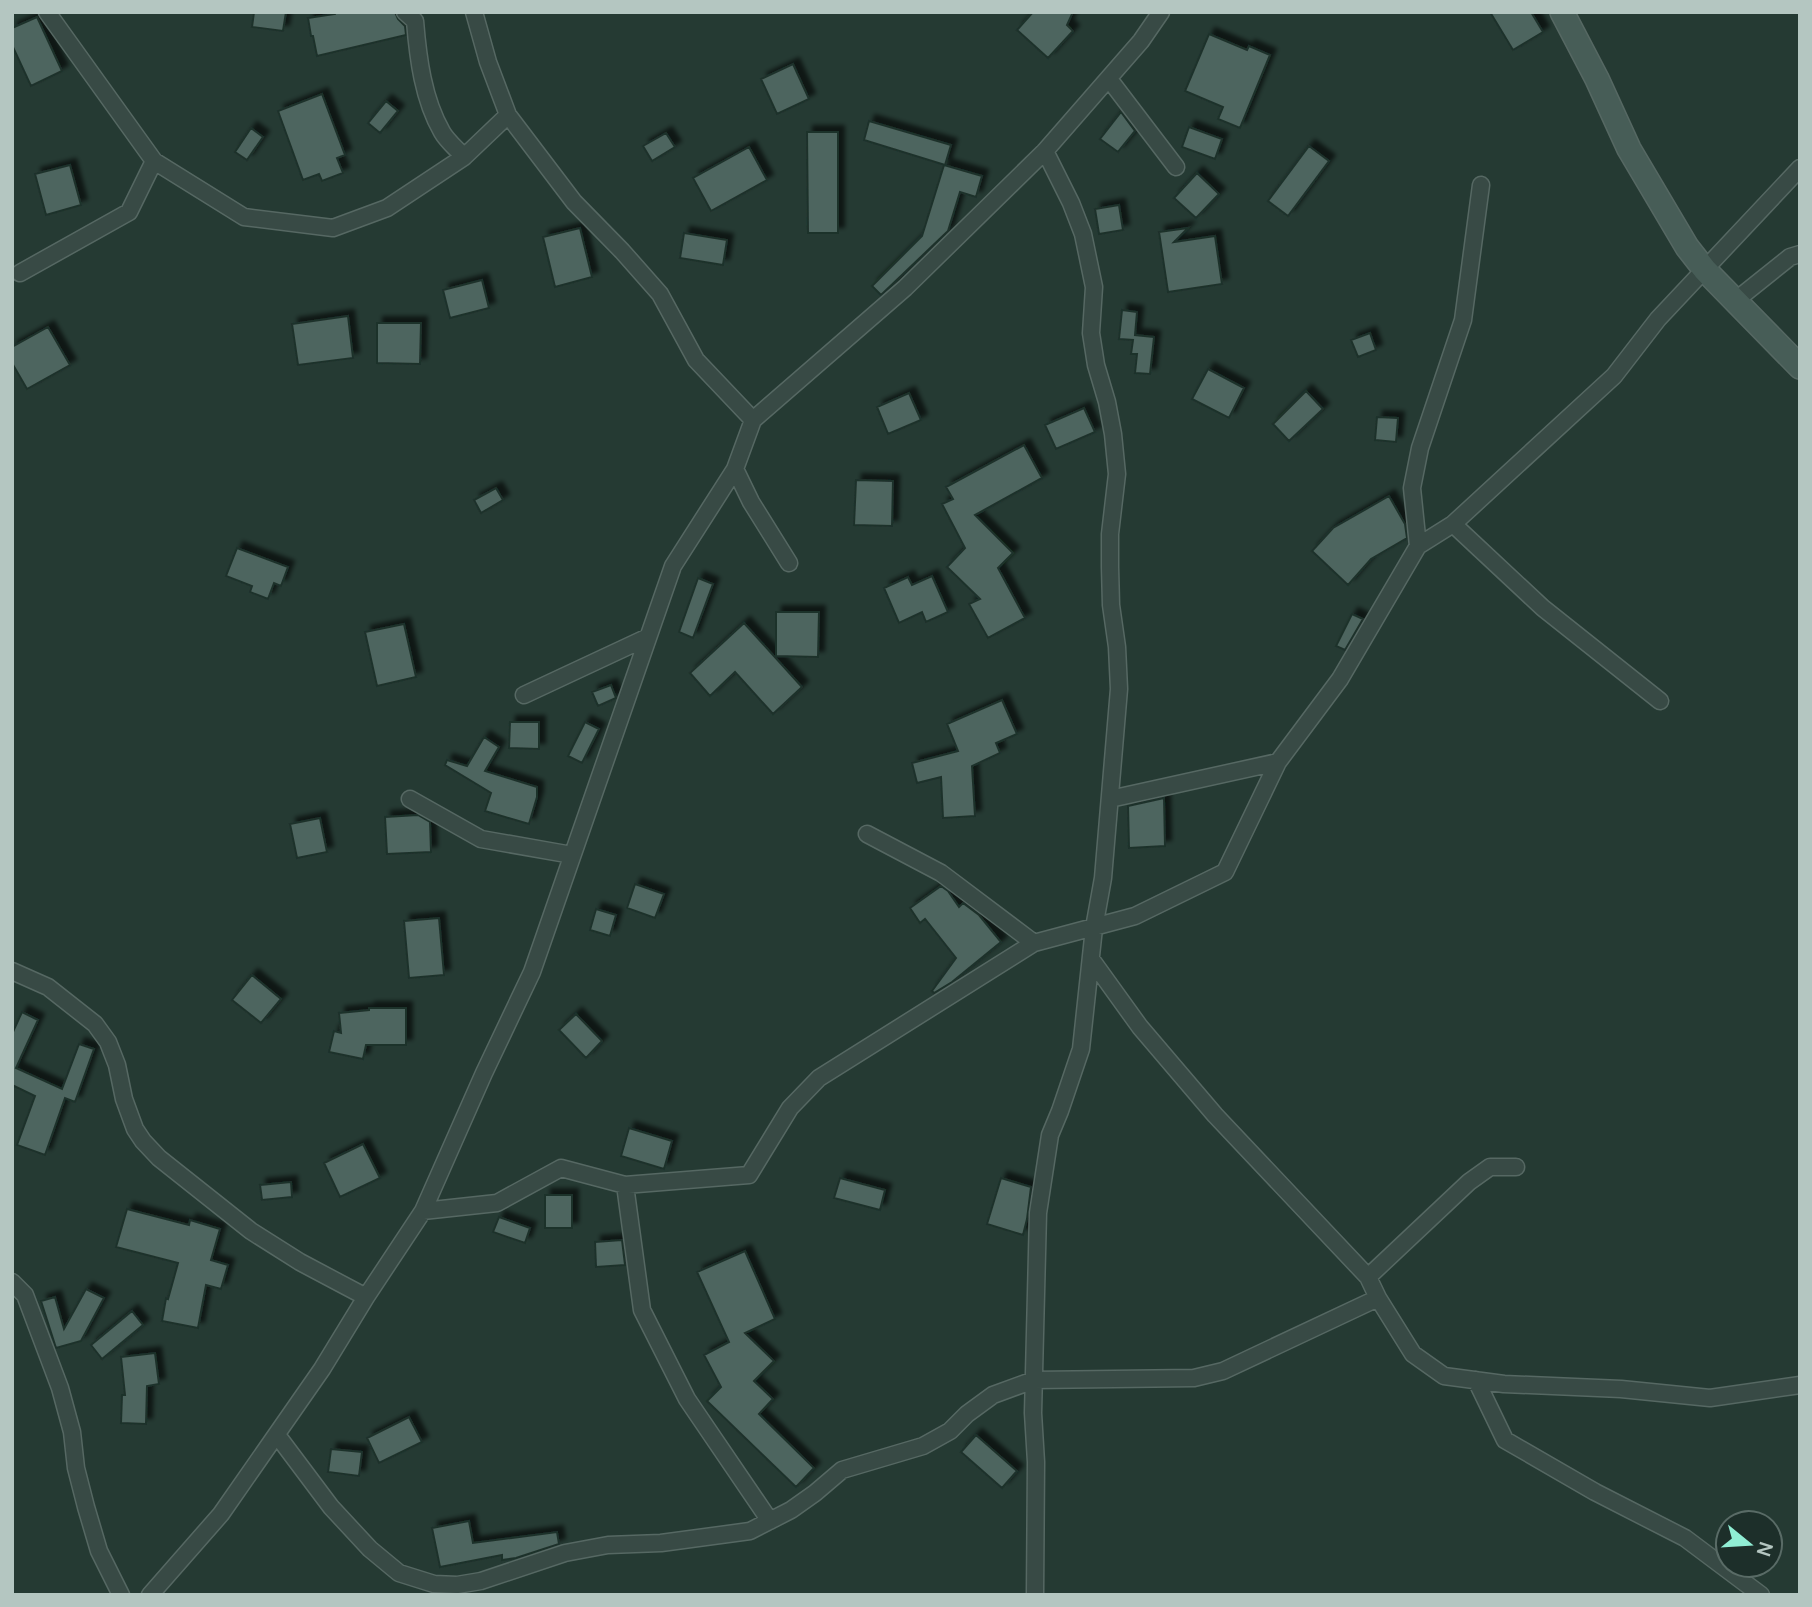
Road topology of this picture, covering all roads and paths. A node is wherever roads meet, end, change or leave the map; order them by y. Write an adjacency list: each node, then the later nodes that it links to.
1 (47, 12): 10 (street)
2 (405, 12): 9 (street)
3 (474, 12): 7 (street)
4 (1161, 12): 6 (street)
5 (1562, 12): 15 (main road)
6 (1109, 79): 8 (street); 11 (street)
7 (508, 115): 9 (street); 19 (street)
8 (1045, 151): 19 (street); 29 (street)
9 (464, 157): 10 (street)
10 (154, 161): 16 (street)
11 (1176, 167)
12 (1800, 168): 15 (street)
13 (1481, 185): 22 (street)
14 (1800, 254): 17 (street)
15 (1705, 270): 17 (main road); 21 (street)
16 (20, 273)
17 (1735, 301): 18 (main road)
18 (1800, 367)
19 (753, 420): 20 (street)
20 (735, 468): 23 (street); 24 (street)
21 (1453, 524): 22 (street); 26 (street)
22 (1418, 546): 27 (street)
23 (789, 563)
24 (649, 637): 25 (street); 31 (street)
25 (524, 695)
26 (1660, 701)
27 (1278, 762): 29 (street); 32 (street)
28 (410, 799): 31 (street)
29 (1110, 799): 32 (street)
30 (867, 834): 33 (street)
31 (572, 855): 38 (street)
32 (1094, 928): 33 (street); 34 (street)
33 (1034, 943): 37 (street)
34 (1091, 959): 39 (street); 43 (street)
35 (12, 971): 41 (street)
36 (1516, 1167): 39 (street)
37 (625, 1185): 38 (street); 47 (street)
38 (423, 1211): 41 (street)
39 (1368, 1277): 42 (street)
40 (12, 1282): 48 (street)
41 (366, 1297): 46 (street)
42 (1378, 1297): 43 (street); 44 (street)
43 (1034, 1380): 47 (street); 50 (street)
44 (1476, 1380): 45 (street); 51 (street)
45 (1800, 1385)
46 (277, 1435): 47 (street); 49 (street)
47 (770, 1521)
48 (121, 1595)
49 (150, 1595)
50 (1035, 1595)
51 (1761, 1595)

